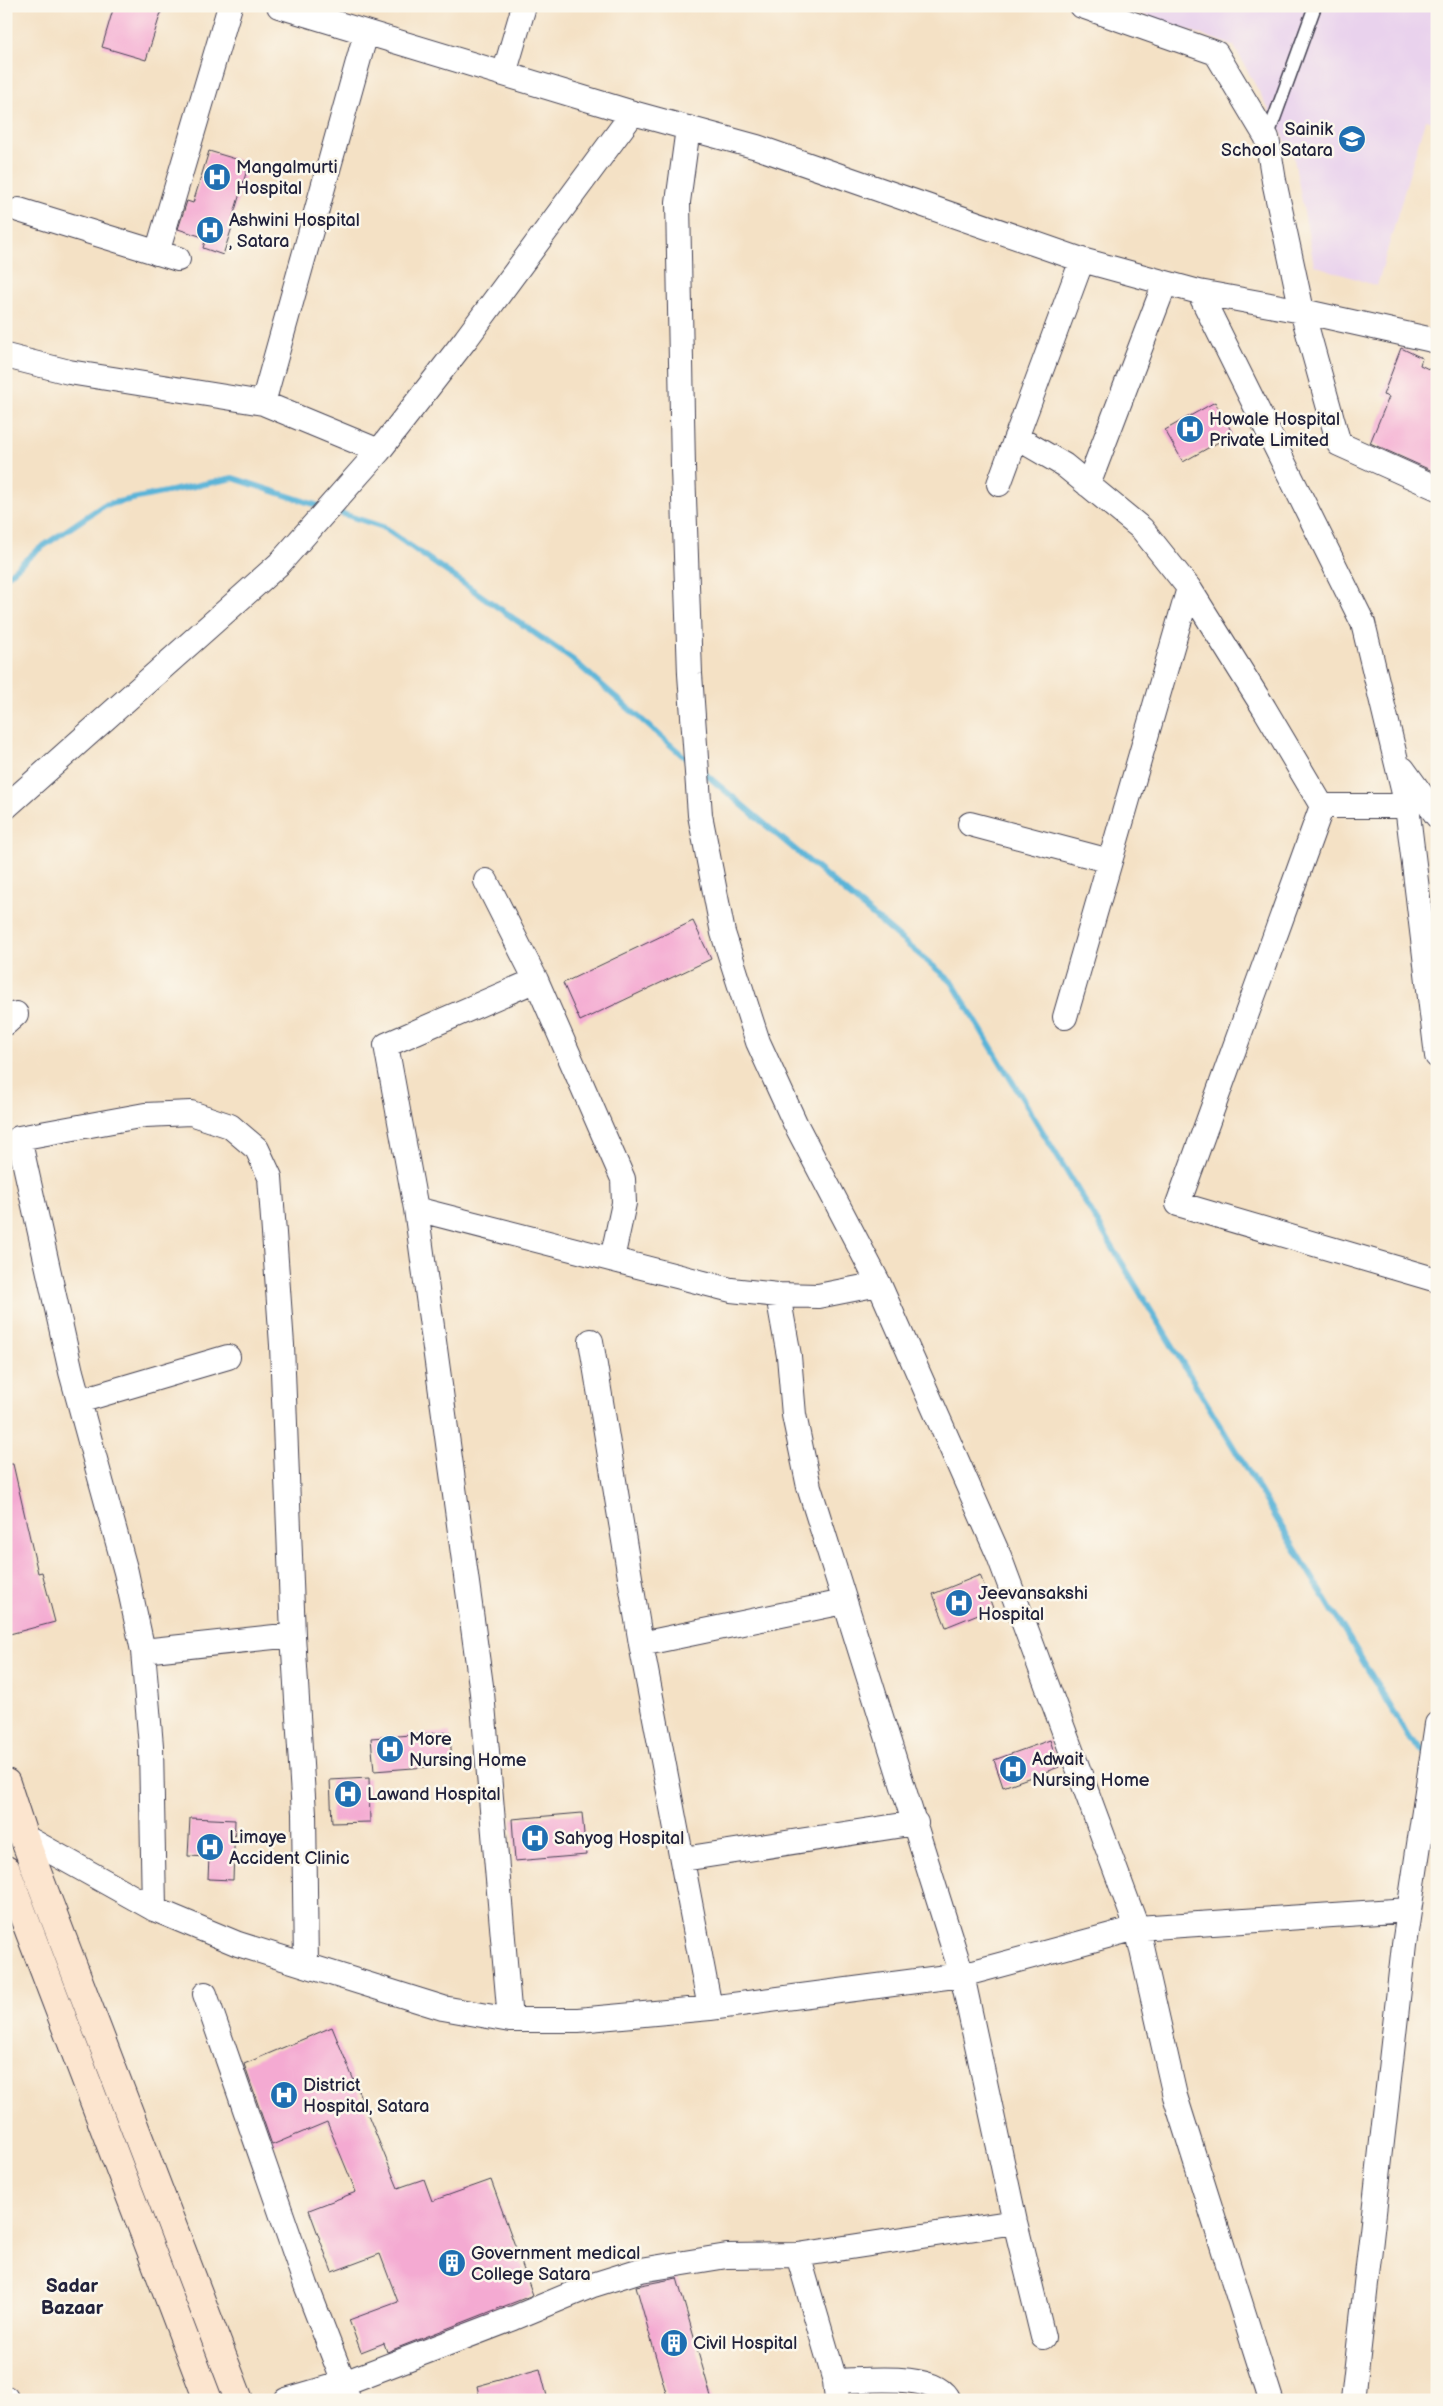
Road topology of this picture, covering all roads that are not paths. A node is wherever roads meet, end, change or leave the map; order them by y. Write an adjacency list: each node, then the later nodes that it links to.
1 (230, 6): 11 (street)
2 (279, 6): 6 (street)
3 (524, 6): 7 (street)
4 (1082, 6): 10 (street)
5 (1315, 6): 10 (lane)
6 (366, 32): 7 (street); 18 (street)
7 (504, 74): 8 (street)
8 (633, 113): 9 (street); 20 (street)
9 (688, 128): 12 (street); 40 (street)
10 (1267, 138): 15 (street)
11 (19, 210)
12 (1082, 260): 13 (street); 19 (street)
13 (1165, 283): 14 (street); 22 (street)
14 (1199, 292): 15 (street); 25 (street)
15 (1302, 311): 16 (street); 23 (street)
16 (1437, 341)
17 (6, 356): 18 (street)
18 (263, 403): 20 (street)
19 (1016, 437): 21 (street); 22 (street)
20 (379, 451): 28 (street)
21 (999, 484)
22 (1088, 485): 24 (street)
23 (1437, 488)
24 (1189, 588): 26 (street); 31 (street)
25 (1396, 759): 27 (street); 29 (street)
26 (1322, 806): 27 (street); 39 (street)
27 (1408, 806): 35 (street)
28 (6, 807)
29 (1437, 816)
30 (970, 824): 31 (street)
31 (1110, 861): 34 (street)
32 (486, 881): 33 (street)
33 (536, 980): 37 (street); 38 (street)
34 (1065, 1017)
35 (1437, 1056)
36 (12, 1139): 44 (street); 46 (street)
37 (416, 1209): 38 (street); 63 (street)
38 (612, 1259): 41 (street)
39 (1437, 1280)
40 (880, 1284): 41 (street); 58 (street)
41 (778, 1295): 45 (street)
42 (591, 1341): 47 (street)
43 (228, 1357): 44 (street)
44 (79, 1401): 48 (street)
45 (844, 1602): 47 (street); 52 (street)
46 (294, 1635): 48 (street); 59 (street)
47 (641, 1644): 54 (street)
48 (143, 1651): 56 (street)
49 (1437, 1724): 51 (street)
50 (6, 1784): 53 (street)
51 (1432, 1789): 57 (street)
52 (916, 1823): 54 (street); 60 (street)
53 (15, 1832): 56 (street); 70 (street)
54 (683, 1859): 62 (street)
55 (6, 1870): 69 (street)
56 (154, 1909): 59 (street)
57 (1409, 1910): 58 (street); 74 (street)
58 (1137, 1928): 60 (street); 73 (street)
59 (306, 1965): 63 (street)
60 (962, 1975): 62 (street); 64 (street)
61 (205, 1994): 68 (street)
62 (710, 2008): 63 (street)
63 (510, 2020)
64 (1014, 2222): 65 (street); 66 (street)
65 (798, 2256): 67 (street); 68 (street)
66 (1043, 2336)
67 (836, 2390): 72 (street)
68 (346, 2392): 71 (street)
69 (208, 2400)
70 (239, 2400)
71 (286, 2400)
72 (948, 2400)
73 (1271, 2400)
74 (1353, 2400)

